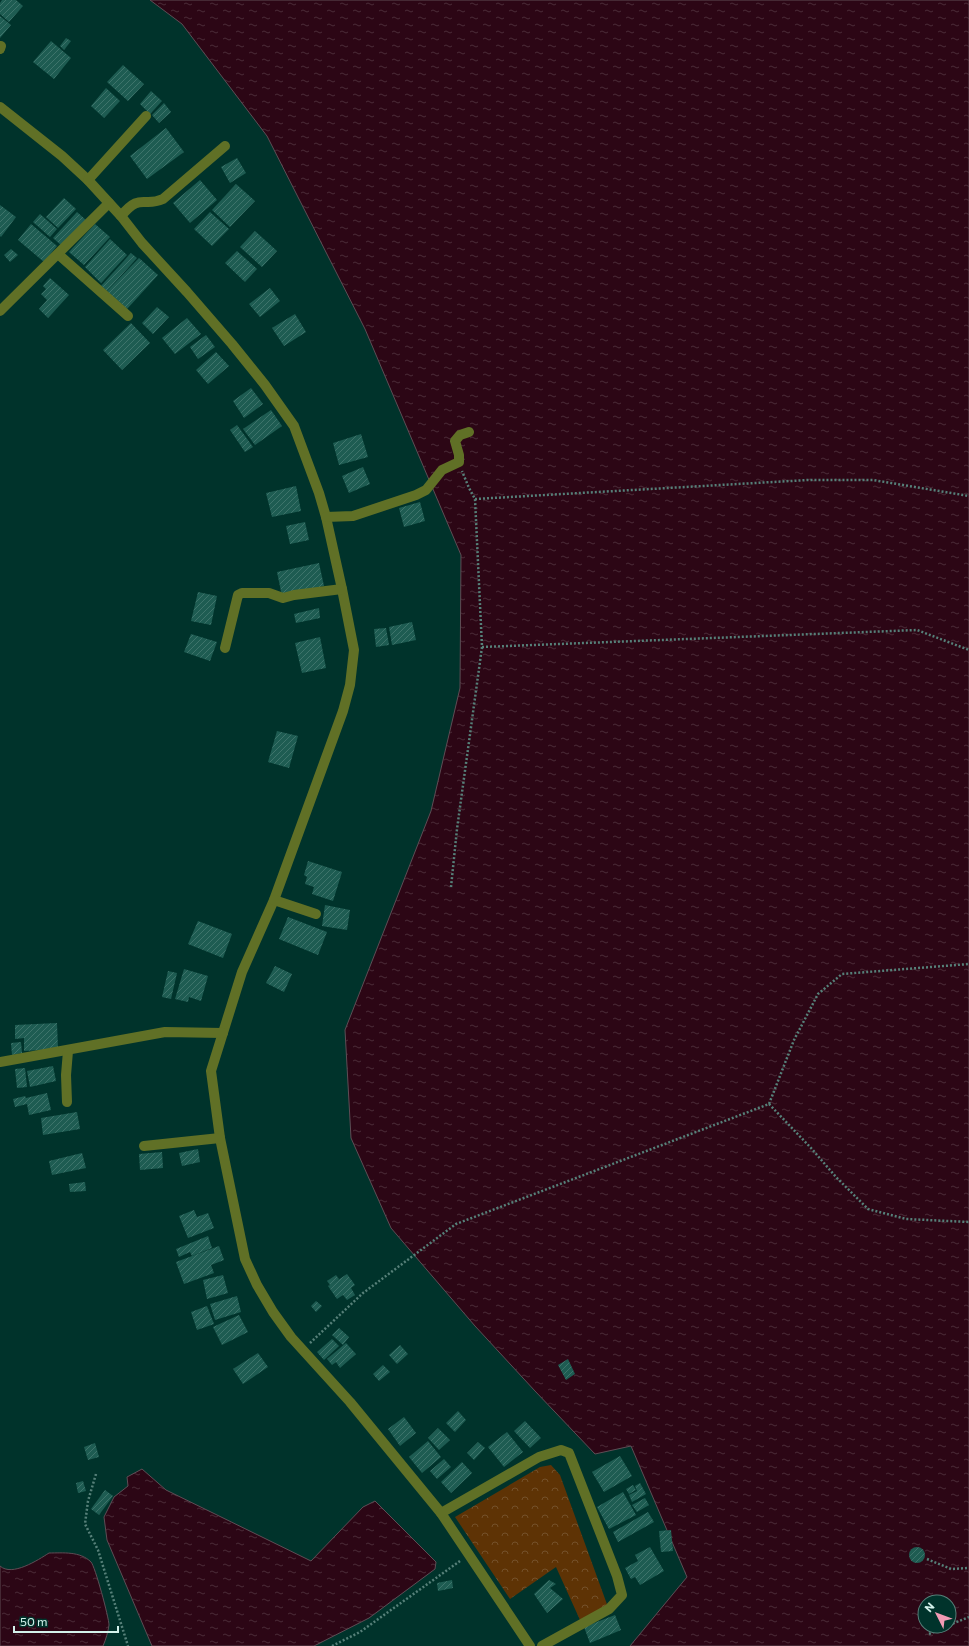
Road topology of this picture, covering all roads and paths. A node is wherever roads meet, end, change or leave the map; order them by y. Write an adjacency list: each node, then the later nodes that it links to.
1 (0, 107): 4 (street)
2 (146, 116): 4 (street)
3 (225, 146): 6 (street)
4 (88, 180): 5 (street)
5 (109, 202): 6 (street); 7 (street)
6 (121, 216): 14 (street)
7 (58, 254): 8 (street); 9 (street)
8 (0, 311)
9 (128, 316)
10 (469, 432): 11 (street)
11 (459, 462): 13 (path); 14 (street)
12 (969, 496): 13 (path)
13 (475, 499): 16 (path)
14 (326, 517): 15 (street)
15 (342, 589): 17 (street); 20 (street)
16 (482, 647): 18 (path); 19 (path)
17 (225, 648)
18 (969, 650)
19 (451, 887)
20 (274, 900): 21 (street); 23 (street)
21 (316, 914)
22 (969, 964): 27 (path)
23 (223, 1033): 24 (street); 28 (street)
24 (68, 1051): 25 (street); 26 (street)
25 (0, 1062)
26 (67, 1102)
27 (769, 1104): 30 (path); 31 (path)
28 (220, 1138): 29 (street); 31 (street)
29 (144, 1146)
30 (969, 1222)
31 (303, 1350): 33 (street)
32 (96, 1474): 39 (path)
33 (441, 1513): 34 (street); 42 (street)
34 (469, 1555): 40 (path); 41 (street)
35 (927, 1560): 36 (path)
36 (969, 1568)
37 (969, 1617): 38 (path)
38 (957, 1622)
39 (128, 1646)
40 (332, 1646)
41 (530, 1646)
42 (542, 1646)

